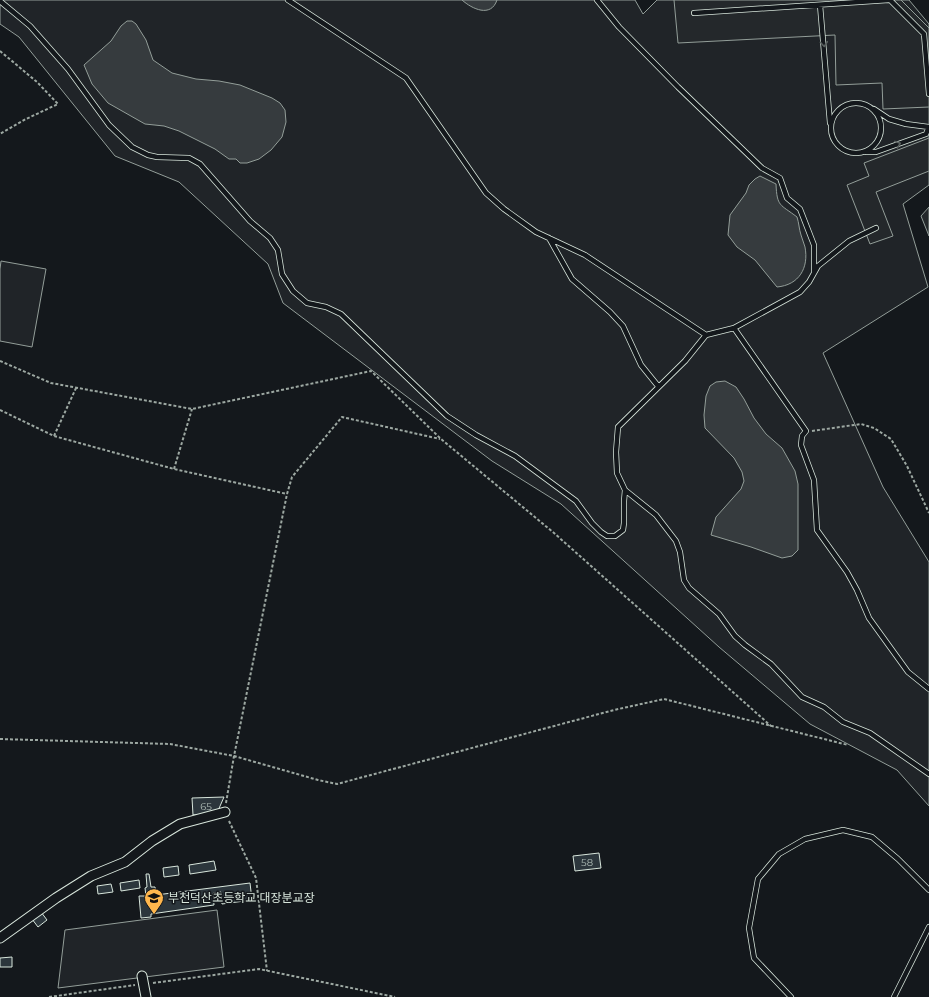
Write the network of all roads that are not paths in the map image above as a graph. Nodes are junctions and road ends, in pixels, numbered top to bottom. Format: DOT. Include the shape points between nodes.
graph roads {
  1 [pos="288,0"];
  2 [pos="597,0"];
  3 [pos="889,0"];
  4 [pos="0,1"];
  5 [pos="294,2"];
  6 [pos="820,5"];
  7 [pos="694,13"];
  8 [pos="929,94"];
  9 [pos="870,107"];
  10 [pos="830,125"];
  11 [pos="929,127"];
  12 [pos="863,152"];
  13 [pos="876,228"];
  14 [pos="549,238"];
  15 [pos="814,274"];
  16 [pos="734,328"];
  17 [pos="706,335"];
  18 [pos="658,386"];
  19 [pos="625,490"];
  20 [pos="929,689"];
  21 [pos="929,774"];
  22 [pos="225,812"];
  23 [pos="929,890"];
  24 [pos="929,927"];
  25 [pos="0,938"];
  26 [pos="142,980"];
  27 [pos="146,997"];
  28 [pos="791,997"];
  29 [pos="894,997"];
  1 -- 5 [label="lane"];
  2 -- 15 [label="lane" via="619,27 678,87 762,168 780,178 787,198 800,210 814,245"];
  3 -- 6 [label="lane"];
  3 -- 8 [label="lane" via="924,34"];
  4 -- 19 [label="lane" via="30,26 68,69 109,125 132,146 148,155 189,158 200,164 250,221 270,238 278,250 282,274 293,291 307,303 326,307 341,314 448,416 515,456 576,500 592,523 607,536 615,536 623,530"];
  5 -- 14 [label="lane" via="406,78 486,193 536,232"];
  6 -- 7 [label="lane"];
  6 -- 10 [label="lane, one-way"];
  9 -- 10 [label="lane" via="853,103 845,105 838,110"];
  9 -- 11 [label="lane" via="889,119"];
  9 -- 12 [label="lane" via="880,119 881,132 871,149"];
  10 -- 12 [label="lane" via="834,142 840,148 855,154"];
  12 -- 11 [label="lane, one-way" via="876,152 926,134"];
  13 -- 15 [label="lane" via="849,241 818,266"];
  14 -- 17 [label="lane" via="585,255"];
  14 -- 18 [label="lane" via="572,279 623,326 641,365"];
  15 -- 16 [label="lane" via="800,292"];
  16 -- 17 [label="lane"];
  16 -- 20 [label="lane" via="806,431 802,436 801,445 814,480 817,530 847,572 869,618 908,672"];
  17 -- 18 [label="lane" via="685,361"];
  18 -- 19 [label="lane" via="618,427 617,473"];
  19 -- 21 [label="lane" via="656,515 676,541 684,580 689,588 719,614 735,636 771,664 802,697 824,708 843,722 870,733"];
  22 -- 25 [label="street" via="180,824 125,862 91,876 56,898"];
  23 -- 28 [label="lane" via="872,837 843,830 804,839 779,854 758,879 749,928 754,958"];
  24 -- 29 [label="lane"];
  26 -- 27 [label="street"];
}
